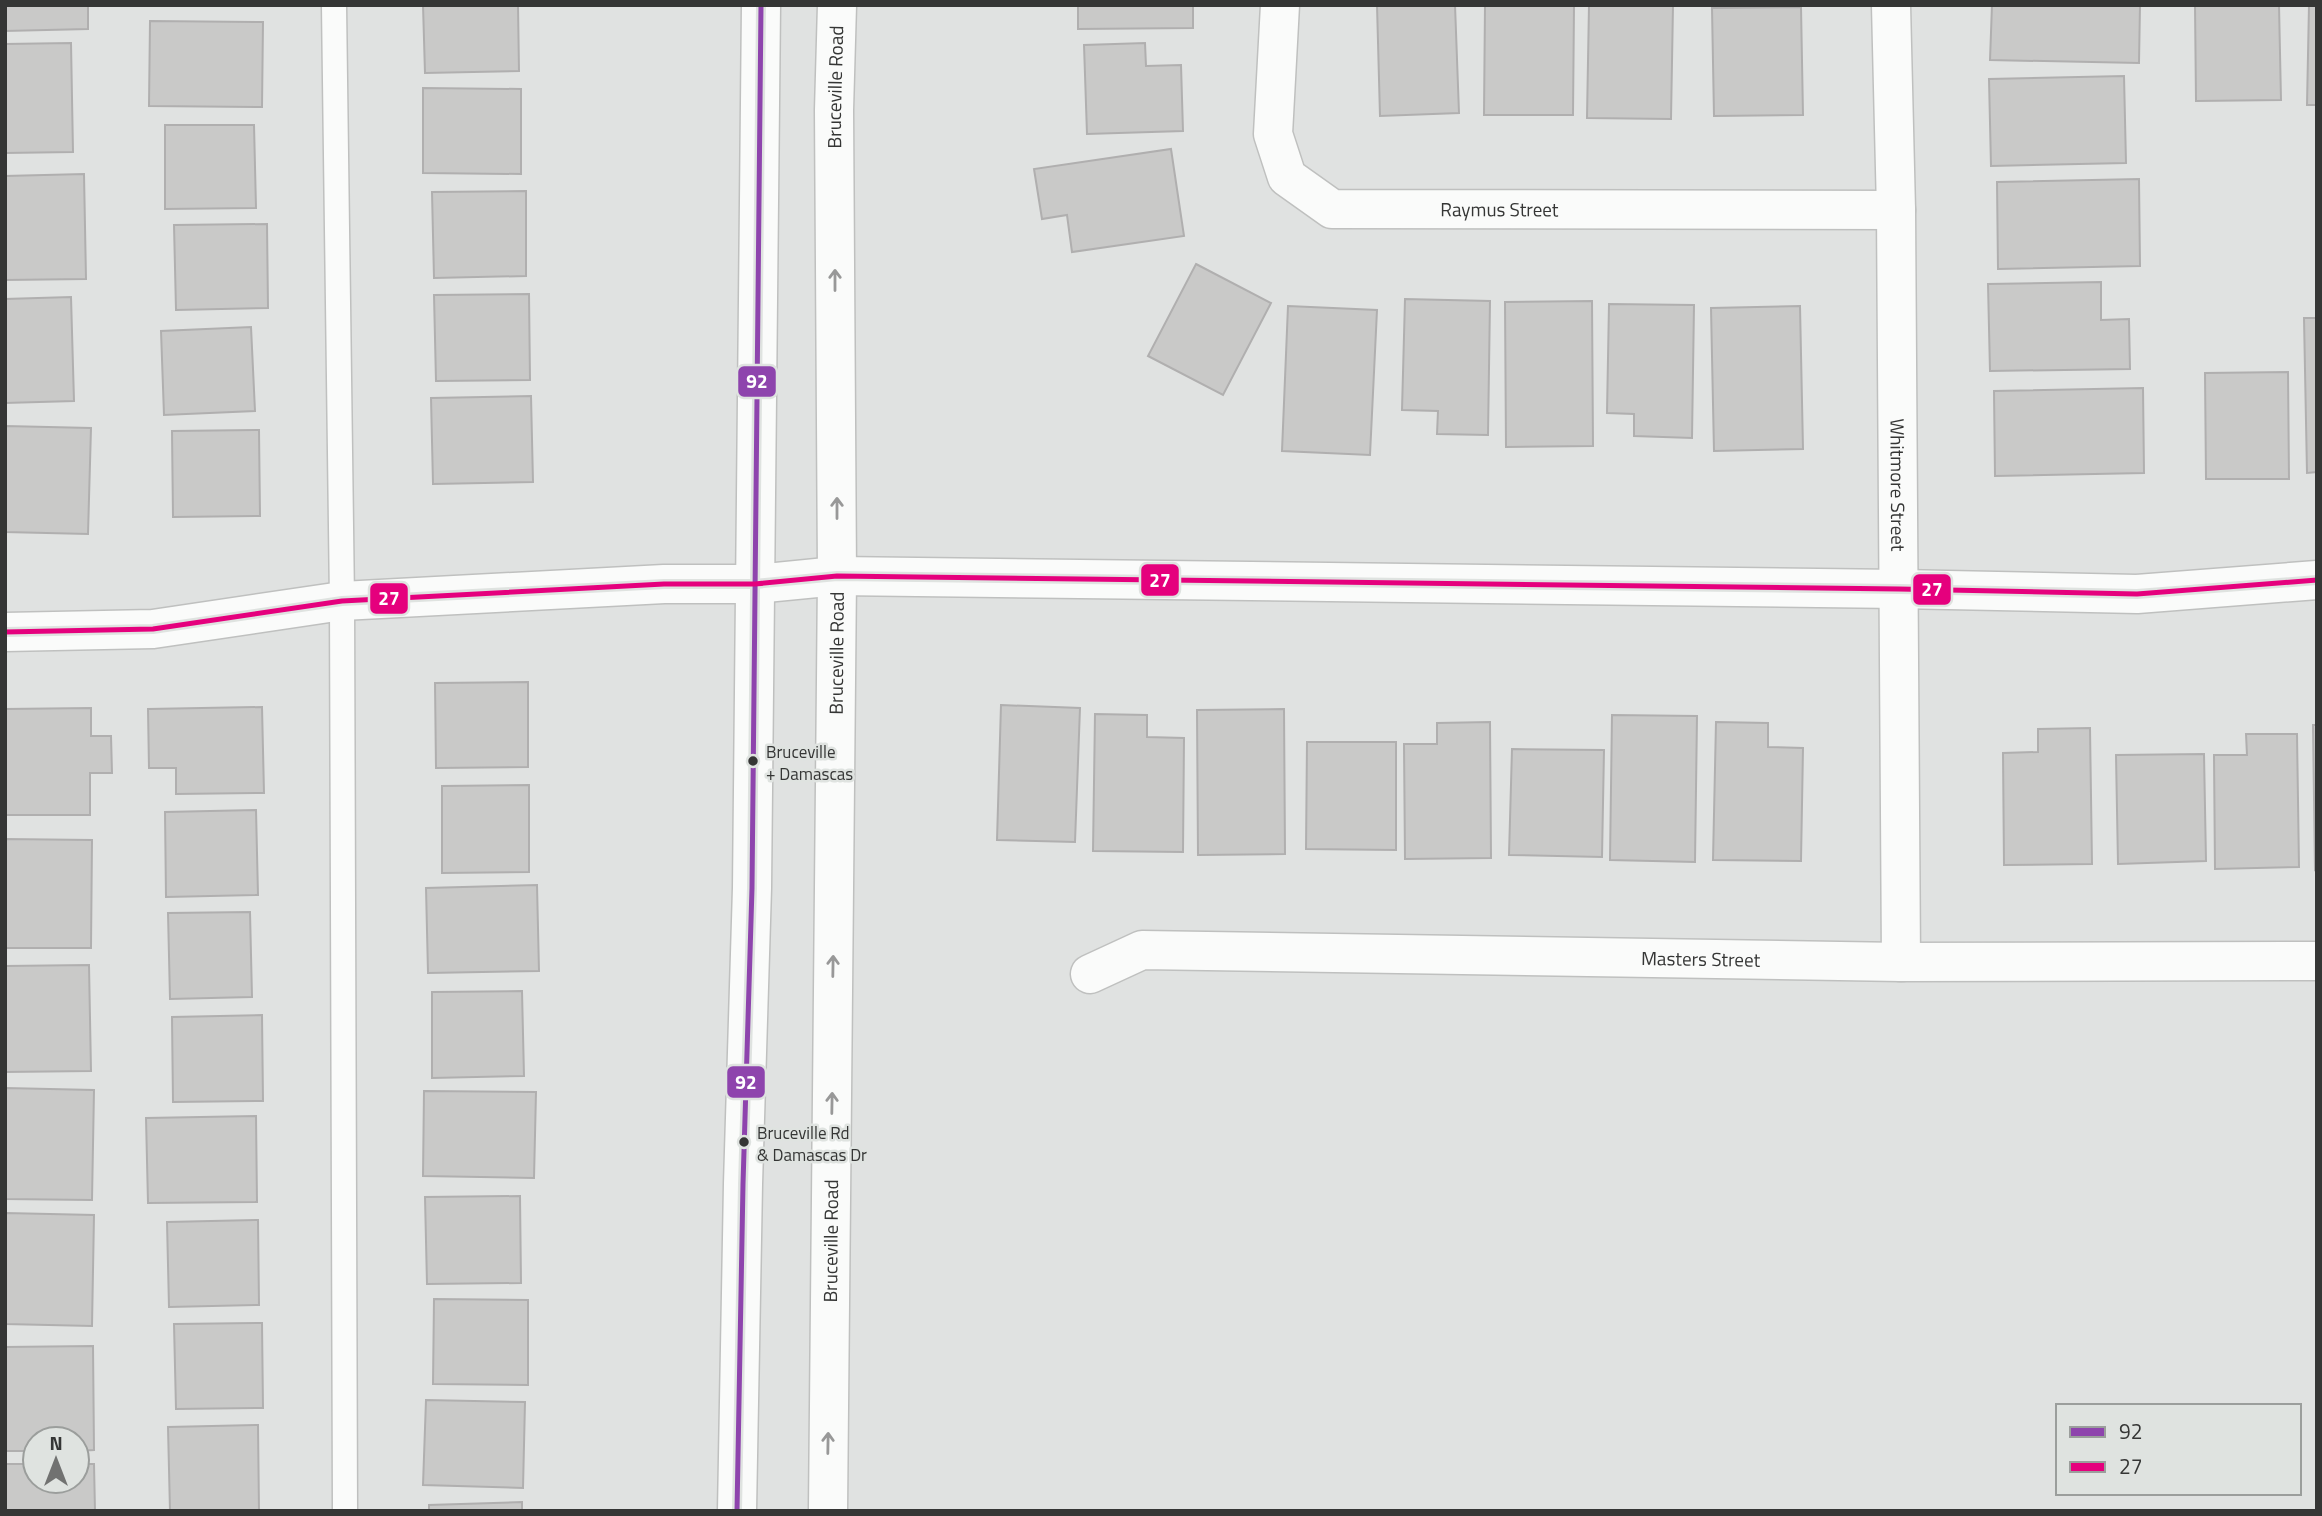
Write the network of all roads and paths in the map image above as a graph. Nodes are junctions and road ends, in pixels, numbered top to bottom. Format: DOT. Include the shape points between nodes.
graph roads {
  1 [pos="334,5"];
  2 [pos="761,5"];
  3 [pos="837,5"];
  4 [pos="1280,5"];
  5 [pos="1891,5"];
  6 [pos="1896,210"];
  7 [pos="837,576"];
  8 [pos="2317,580"];
  9 [pos="755,584"];
  10 [pos="1899,589"];
  11 [pos="342,601"];
  12 [pos="5,632"];
  13 [pos="2317,961"];
  14 [pos="1901,962"];
  15 [pos="1090,974"];
  16 [pos="345,1511"];
  17 [pos="737,1511"];
  18 [pos="828,1511"];
  1 -- 11 [label="lane"];
  2 -- 9 [label="street"];
  7 -- 3 [label="street, Bruceville Road, one-way"];
  4 -- 6 [label="street, Raymus Street" via="1273,134 1287,177 1332,209"];
  5 -- 6 [label="street, Whitmore Street"];
  6 -- 10 [label="street, Whitmore Street"];
  7 -- 9 [label="street"];
  7 -- 10 [label="street"];
  18 -- 7 [label="street, Bruceville Road, one-way"];
  8 -- 10 [label="street" via="2137,594"];
  9 -- 11 [label="street"];
  9 -- 17 [label="street"];
  10 -- 14 [label="street, Whitmore Street"];
  11 -- 12 [label="street" via="153,629"];
  11 -- 16 [label="lane"];
  13 -- 14 [label="street, Masters Street"];
  14 -- 15 [label="street, Masters Street" via="1142,950"];
}
